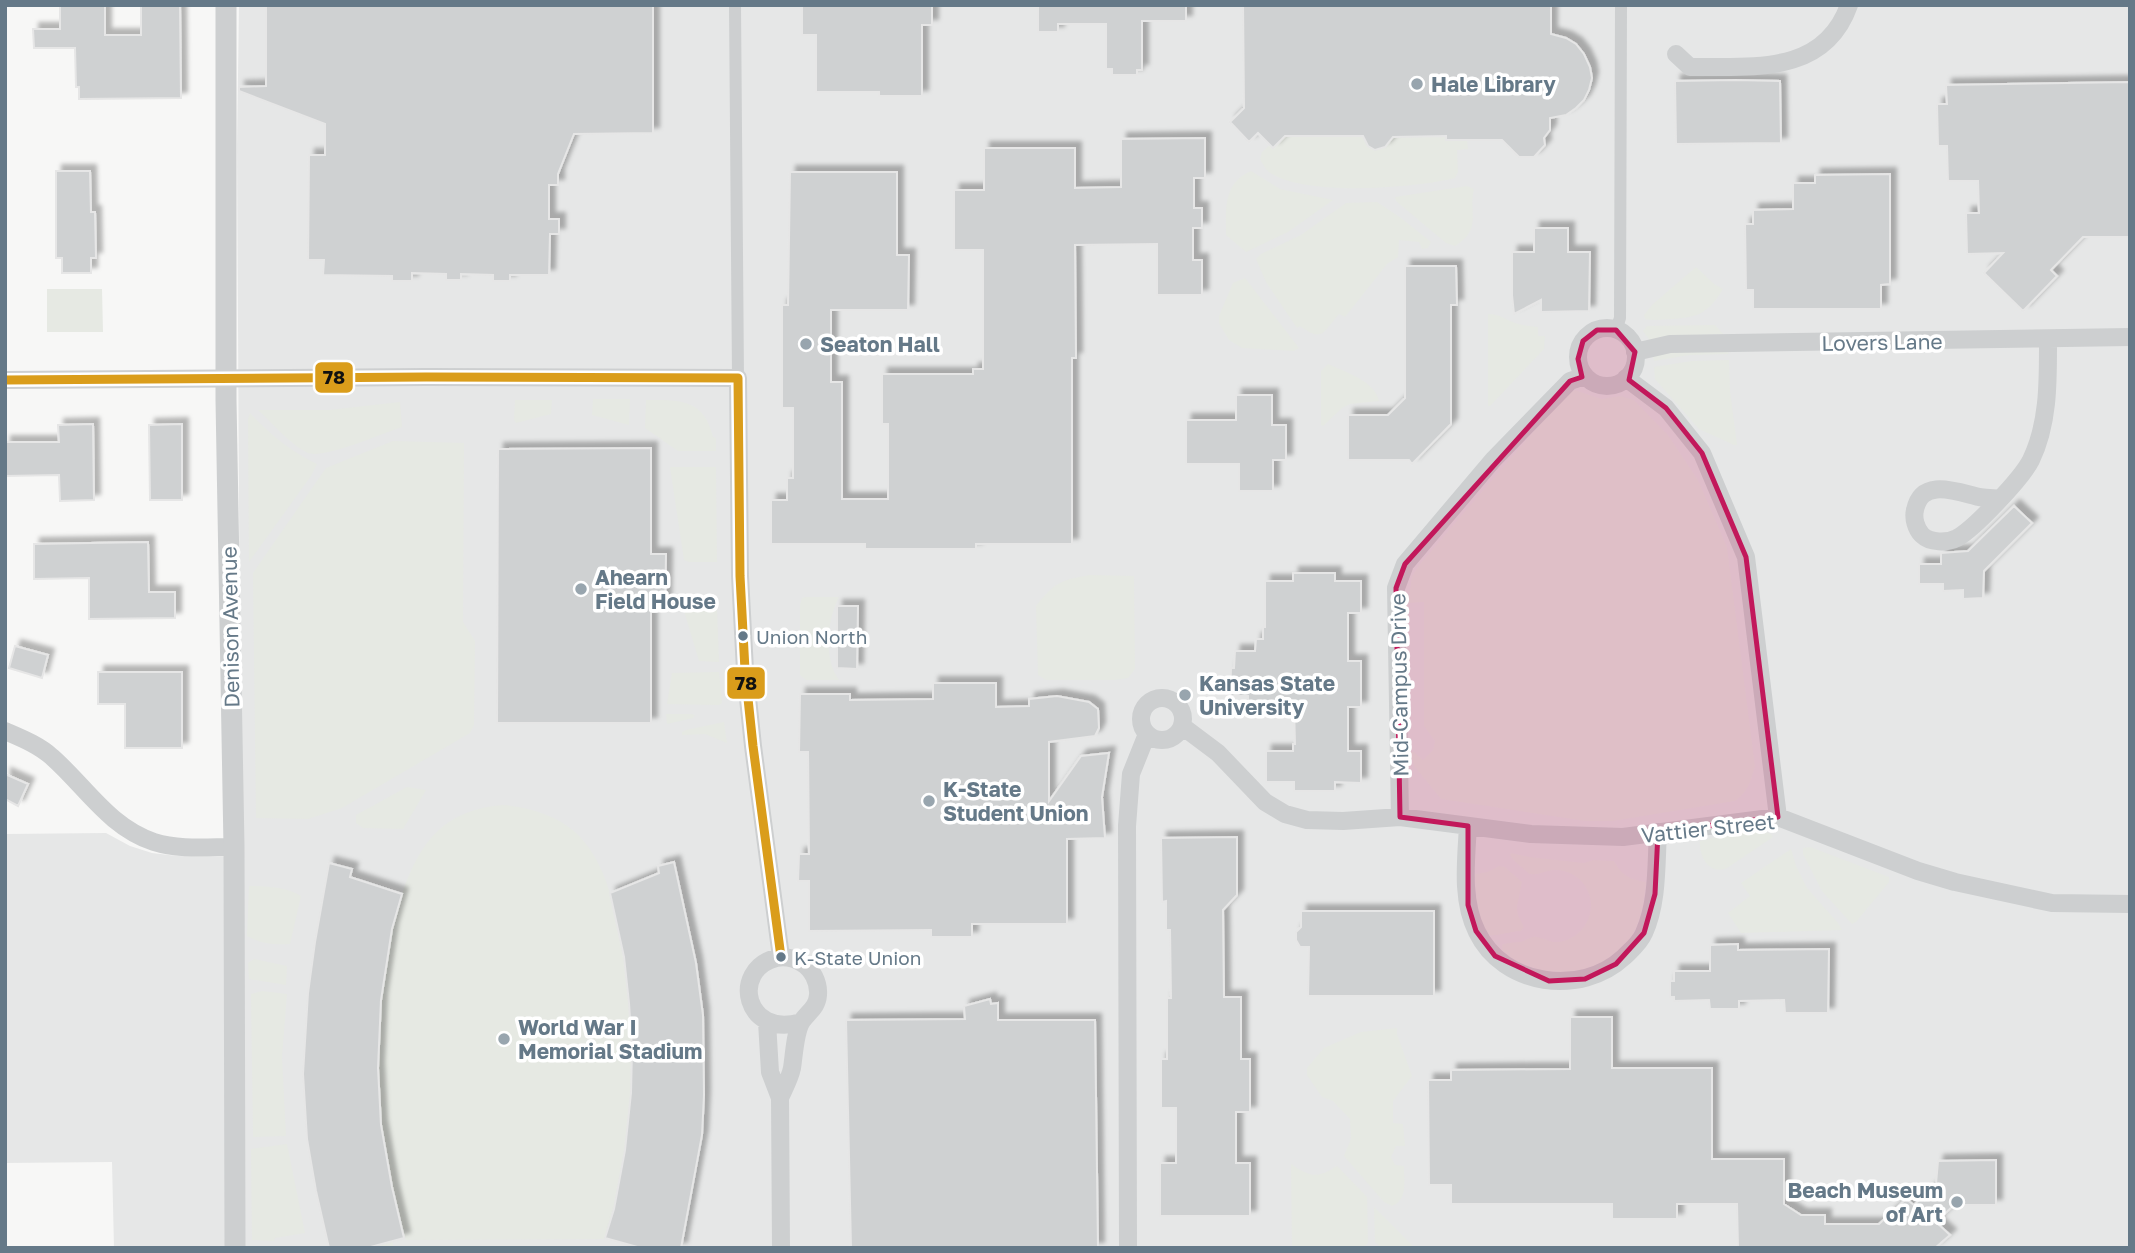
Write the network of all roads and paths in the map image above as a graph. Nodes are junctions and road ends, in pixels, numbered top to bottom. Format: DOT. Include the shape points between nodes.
graph roads {
  1 [pos="226,5"];
  2 [pos="735,5"];
  3 [pos="1621,5"];
  4 [pos="1849,5"];
  5 [pos="1675,54"];
  6 [pos="1616,330"];
  7 [pos="2130,337"];
  8 [pos="2048,340"];
  9 [pos="1635,352"];
  10 [pos="1585,376"];
  11 [pos="738,378"];
  12 [pos="1626,378"];
  13 [pos="226,379"];
  14 [pos="5,380"];
  15 [pos="2000,499"];
  16 [pos="1182,726"];
  17 [pos="5,730"];
  18 [pos="1147,734"];
  19 [pos="1401,817"];
  20 [pos="1778,817"];
  21 [pos="1468,826"];
  22 [pos="1658,832"];
  23 [pos="234,848"];
  24 [pos="2130,904"];
  25 [pos="781,957"];
  26 [pos="766,1022"];
  27 [pos="793,1024"];
  28 [pos="780,1098"];
  29 [pos="235,1248"];
  30 [pos="781,1248"];
  31 [pos="1128,1248"];
  1 -- 13 [label="street, Denison Avenue"];
  2 -- 11 [label="street"];
  3 -- 6 [label="street" via="1620,318"];
  4 -- 5 [label="street" via="1835,32 1818,49 1778,65 1690,67"];
  6 -- 9 [label="street" via="1628,338"];
  6 -- 10 [label="street" via="1597,330 1583,341 1578,359"];
  7 -- 8 [label="street, Lovers Lane"];
  8 -- 9 [label="street, Lovers Lane" via="1670,344"];
  8 -- 15 [label="street" via="2049,385 2042,427 2030,461"];
  9 -- 12 [label="street"];
  10 -- 12 [label="street" via="1605,386"];
  10 -- 19 [label="street, Mid-Campus Drive" via="1570,381 1497,457 1405,564 1396,588"];
  11 -- 13 [label="street"];
  11 -- 25 [label="street" via="740,576 748,705"];
  12 -- 20 [label="street" via="1665,408 1702,453 1746,557"];
  13 -- 14 [label="street"];
  13 -- 23 [label="street, Denison Avenue"];
  16 -- 18 [label="street" via="1167,740"];
  16 -- 18 [label="street" via="1179,706 1160,698 1143,709 1141,722"];
  16 -- 19 [label="street" via="1284,814 1307,820"];
  17 -- 23 [label="street" via="50,755 109,817 135,834 179,847"];
  18 -- 31 [label="street" via="1131,774 1127,826"];
  19 -- 21 [label="street, Vattier Street"];
  20 -- 22 [label="street, Vattier Street"];
  20 -- 24 [label="street, Vattier Street" via="1955,882 2052,903"];
  21 -- 22 [label="street, Vattier Street" via="1531,834 1623,837"];
  21 -- 22 [label="street" via="1466,881 1476,931 1487,949 1512,968 1549,981 1602,974 1634,947 1644,933 1655,894"];
  23 -- 29 [label="street, Denison Avenue"];
  25 -- 26 [label="street" via="756,971 749,989 753,1008"];
  25 -- 27 [label="street" via="808,968 817,985 811,1013"];
  26 -- 27 [label="street"];
  26 -- 28 [label="street" via="771,1072"];
  27 -- 28 [label="street" via="792,1071"];
  28 -- 30 [label="street"];
}
